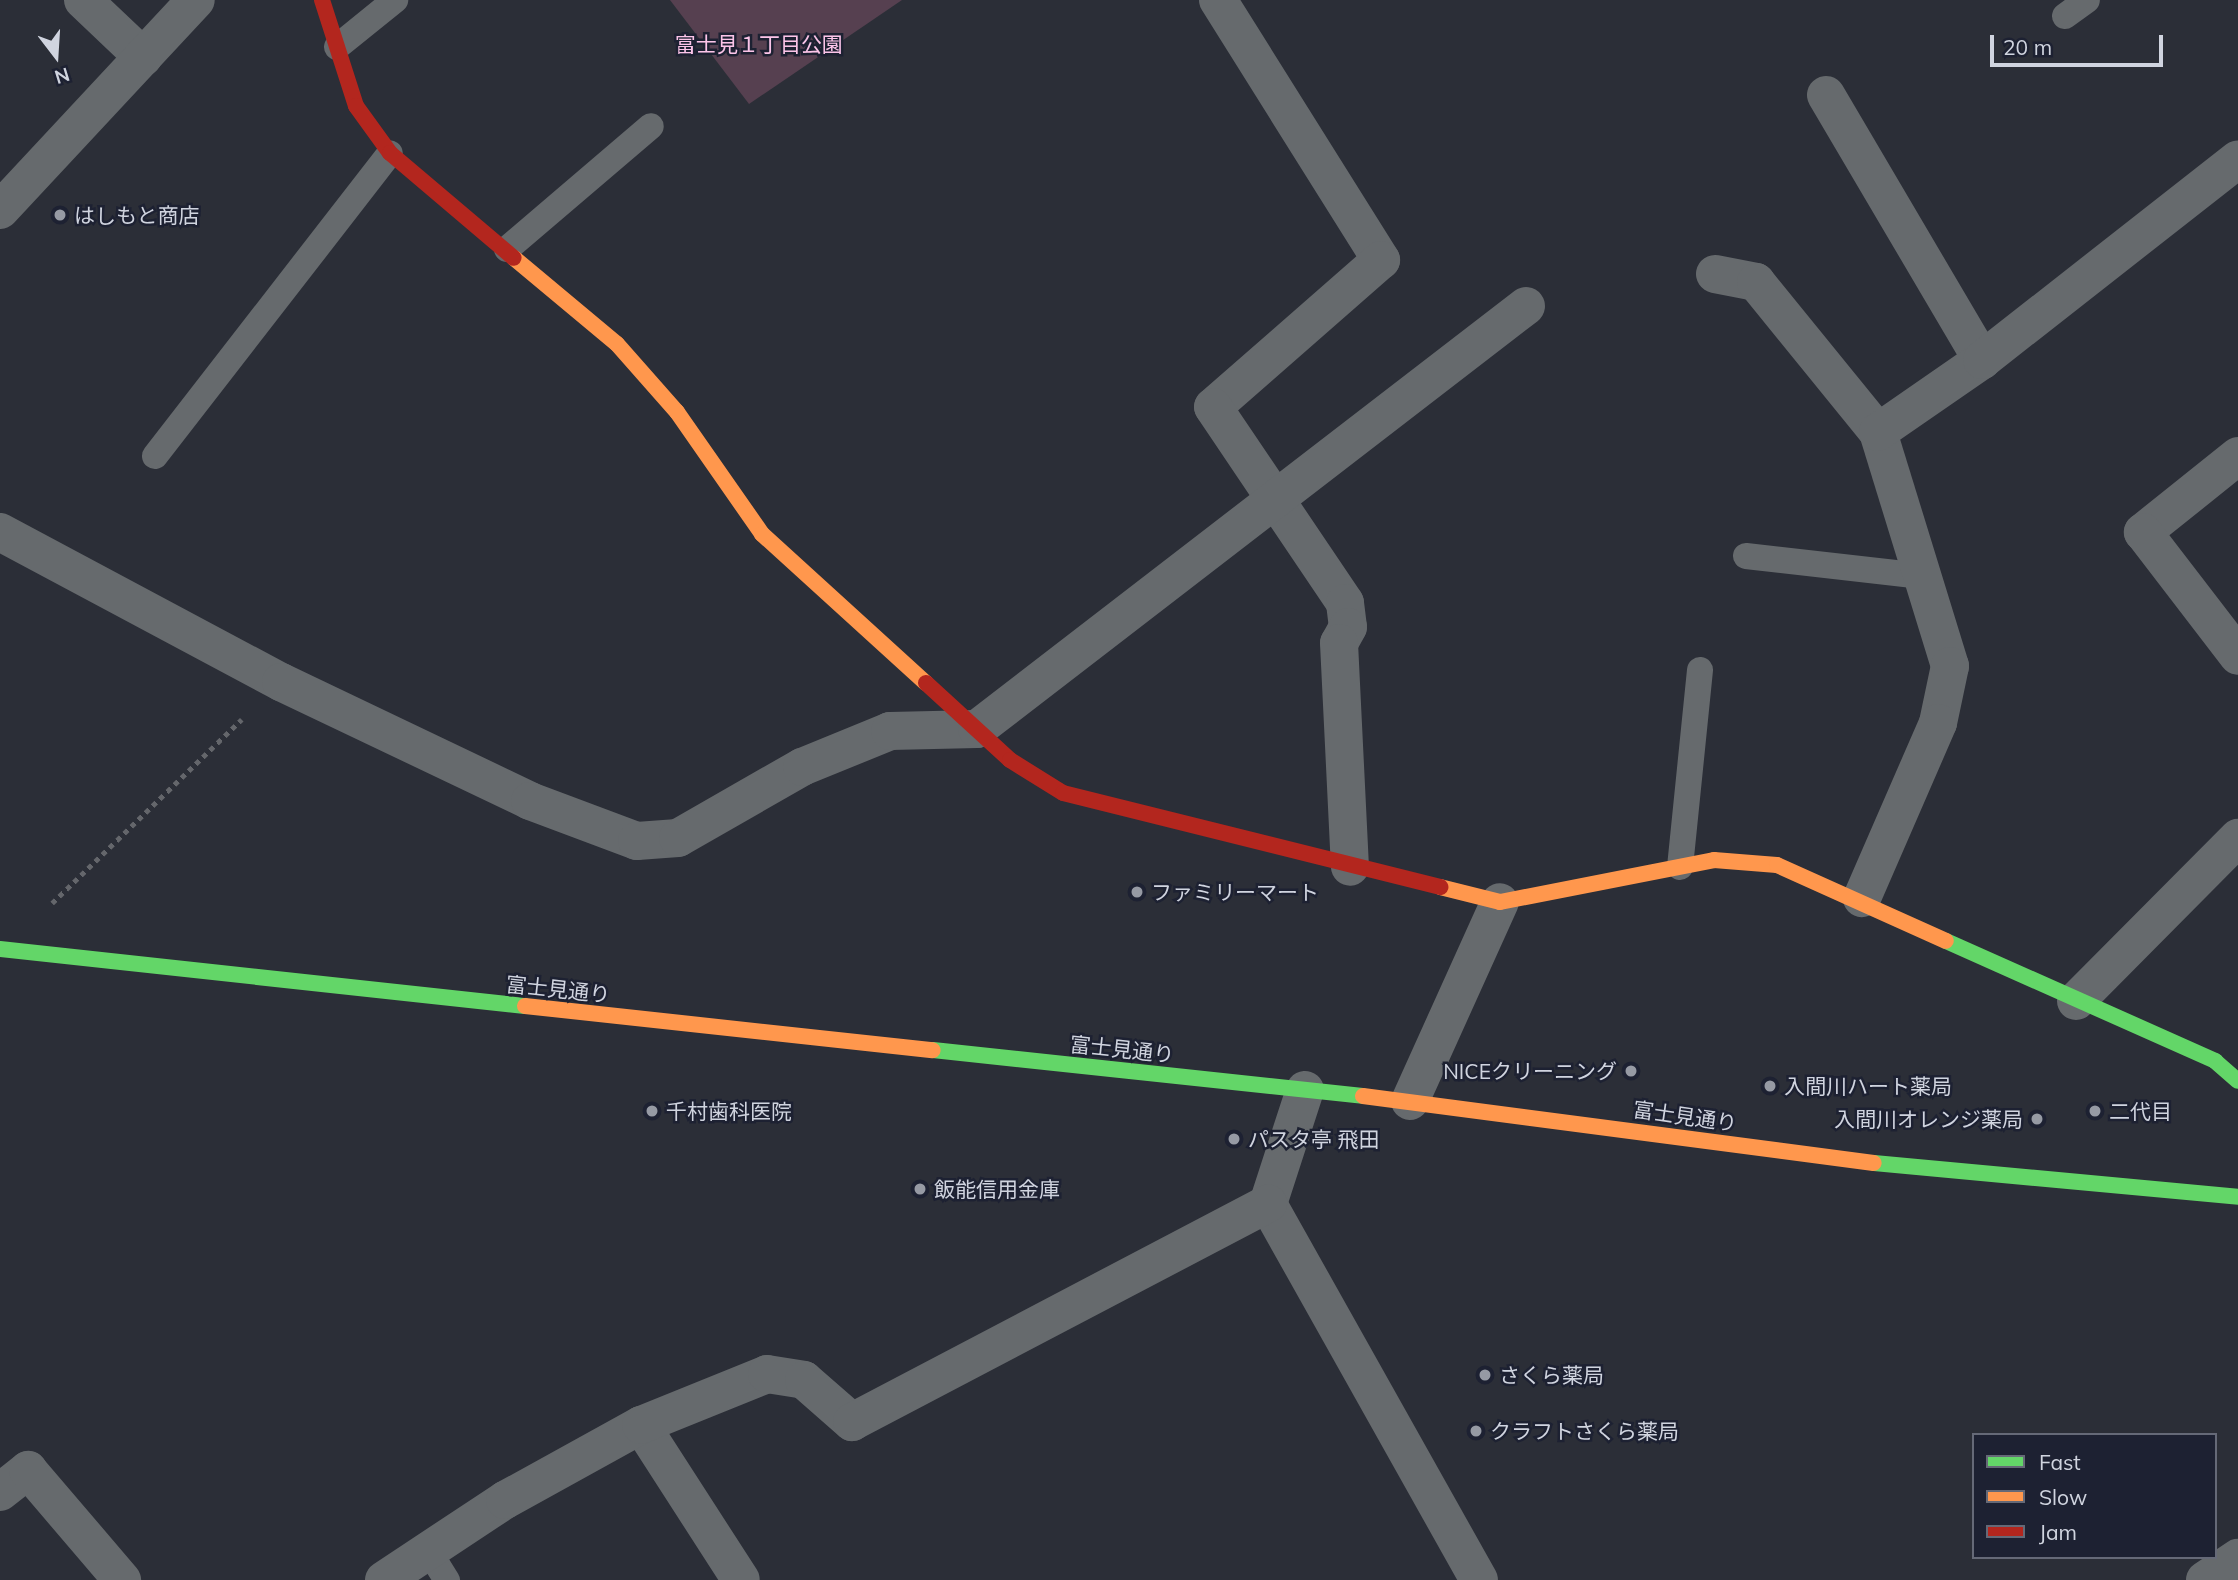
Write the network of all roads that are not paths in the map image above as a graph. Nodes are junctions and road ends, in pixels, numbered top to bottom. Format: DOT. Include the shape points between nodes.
graph roads {
  1 [pos="83,0"];
  2 [pos="196,0"];
  3 [pos="322,0"];
  4 [pos="395,0"];
  5 [pos="2087,0"];
  6 [pos="1234,5"];
  7 [pos="2066,16"];
  8 [pos="337,47"];
  9 [pos="143,57"];
  10 [pos="1826,95"];
  11 [pos="651,126"];
  12 [pos="390,153"];
  13 [pos="2238,159"];
  14 [pos="0,210"];
  15 [pos="507,248"];
  16 [pos="1715,274"];
  17 [pos="1526,306"];
  18 [pos="1982,360"];
  19 [pos="1878,432"];
  20 [pos="155,456"];
  21 [pos="2238,456"];
  22 [pos="1281,501"];
  23 [pos="0,532"];
  24 [pos="1746,556"];
  25 [pos="1922,576"];
  26 [pos="2238,656"];
  27 [pos="1700,670"];
  28 [pos="977,729"];
  29 [pos="2238,838"];
  30 [pos="1350,867"];
  31 [pos="1680,867"];
  32 [pos="1862,898"];
  33 [pos="1500,902"];
  34 [pos="2,950"];
  35 [pos="2076,1001"];
  36 [pos="2238,1081"];
  37 [pos="1305,1090"];
  38 [pos="1410,1101"];
  39 [pos="2238,1197"];
  40 [pos="1268,1204"];
  41 [pos="640,1425"];
  42 [pos="0,1492"];
  43 [pos="2238,1558"];
  44 [pos="438,1565"];
  45 [pos="122,1580"];
  46 [pos="384,1580"];
  47 [pos="741,1580"];
  48 [pos="1479,1580"];
  49 [pos="2205,1580"];
  1 -- 9 [label="street"];
  2 -- 9 [label="street"];
  3 -- 8 [label="street"];
  4 -- 8 [label="lane"];
  5 -- 7 [label="lane"];
  6 -- 22 [label="street" via="1381,260 1213,407"];
  8 -- 12 [label="street" via="356,106"];
  9 -- 14 [label="street"];
  10 -- 18 [label="street"];
  11 -- 15 [label="lane"];
  12 -- 15 [label="street"];
  12 -- 20 [label="lane"];
  13 -- 18 [label="street"];
  15 -- 28 [label="street" via="617,344 677,412 762,534"];
  16 -- 19 [label="street" via="1756,282"];
  17 -- 22 [label="street"];
  18 -- 19 [label="street"];
  19 -- 25 [label="street"];
  21 -- 26 [label="street" via="2143,532"];
  22 -- 28 [label="street"];
  22 -- 30 [label="street" via="1345,603 1348,627 1339,643"];
  23 -- 28 [label="street" via="281,682 530,801 637,841 678,838 802,767 890,731"];
  24 -- 25 [label="lane"];
  25 -- 32 [label="street" via="1950,666 1938,723"];
  27 -- 31 [label="lane"];
  28 -- 30 [label="street" via="1010,760 1063,793"];
  29 -- 35 [label="street"];
  30 -- 33 [label="street"];
  31 -- 32 [label="street" via="1714,860 1777,865"];
  31 -- 33 [label="street"];
  32 -- 35 [label="street"];
  33 -- 38 [label="street"];
  34 -- 37 [label="street, 富士見通り"];
  35 -- 36 [label="street" via="2216,1061"];
  37 -- 38 [label="street, 富士見通り"];
  37 -- 40 [label="street"];
  38 -- 39 [label="street, 富士見通り" via="1875,1163"];
  40 -- 41 [label="street" via="852,1422 804,1380 767,1374"];
  40 -- 48 [label="street"];
  41 -- 44 [label="street"];
  41 -- 47 [label="street"];
  42 -- 45 [label="street" via="29,1470"];
  43 -- 49 [label="street"];
  44 -- 46 [label="street"];
}
